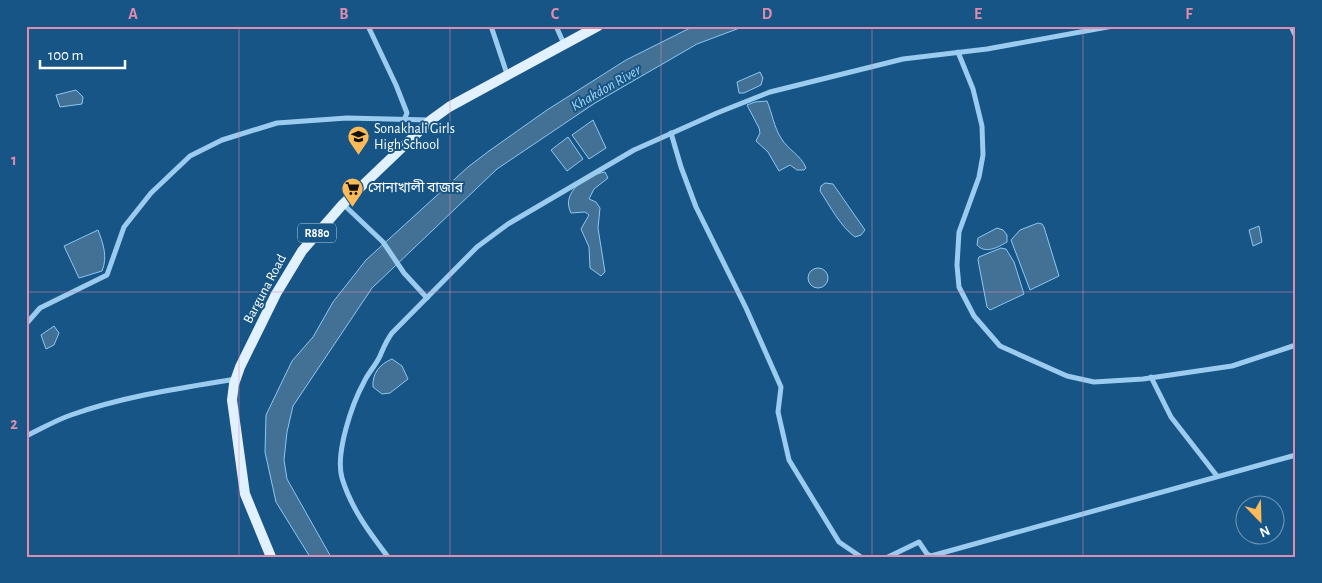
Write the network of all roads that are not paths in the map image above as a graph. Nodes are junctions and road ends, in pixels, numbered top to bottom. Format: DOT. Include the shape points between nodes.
graph roads {
  1 [pos="368,26"];
  2 [pos="491,26"];
  3 [pos="556,26"];
  4 [pos="598,26"];
  5 [pos="1113,26"];
  6 [pos="1291,26"];
  7 [pos="1296,37"];
  8 [pos="564,44"];
  9 [pos="958,52"];
  10 [pos="507,74"];
  11 [pos="404,120"];
  12 [pos="432,120"];
  13 [pos="671,133"];
  14 [pos="343,204"];
  15 [pos="427,298"];
  16 [pos="26,324"];
  17 [pos="1296,346"];
  18 [pos="1151,377"];
  19 [pos="236,379"];
  20 [pos="26,436"];
  21 [pos="1296,455"];
  22 [pos="1217,476"];
  23 [pos="271,557"];
  24 [pos="388,557"];
  25 [pos="861,557"];
  26 [pos="888,557"];
  1 -- 11 [label="street" via="407,113"];
  2 -- 10 [label="street"];
  3 -- 8 [label="street"];
  4 -- 8 [label="main road, Barguna Road / R880"];
  5 -- 9 [label="street"];
  6 -- 7 [label="street"];
  8 -- 10 [label="main road, Barguna Road / R880"];
  9 -- 13 [label="street" via="903,59 770,92"];
  9 -- 18 [label="street" via="982,126 983,155 959,232 957,265 959,287 974,316 1000,346 1067,376 1094,382"];
  10 -- 12 [label="main road, Barguna Road / R880"];
  11 -- 12 [label="street"];
  11 -- 16 [label="street" via="347,118 277,123 222,140 190,156 151,193 124,227 107,275 40,308"];
  12 -- 14 [label="main road, Barguna Road / R880"];
  13 -- 15 [label="street" via="634,150 508,224 477,247"];
  13 -- 25 [label="street" via="696,207 781,387 778,412 789,460 839,542"];
  14 -- 15 [label="street" via="382,242"];
  14 -- 19 [label="main road, Barguna Road / R880" via="302,251 276,294"];
  15 -- 24 [label="street" via="383,345 354,404 343,446 342,475 353,507"];
  17 -- 18 [label="street" via="1232,366"];
  18 -- 22 [label="street" via="1171,417"];
  19 -- 20 [label="street" via="153,393 99,407 70,415"];
  19 -- 23 [label="main road, Barguna Road / R880" via="232,400 245,494"];
  21 -- 22 [label="street"];
  22 -- 26 [label="street" via="931,556 919,542"];
}
